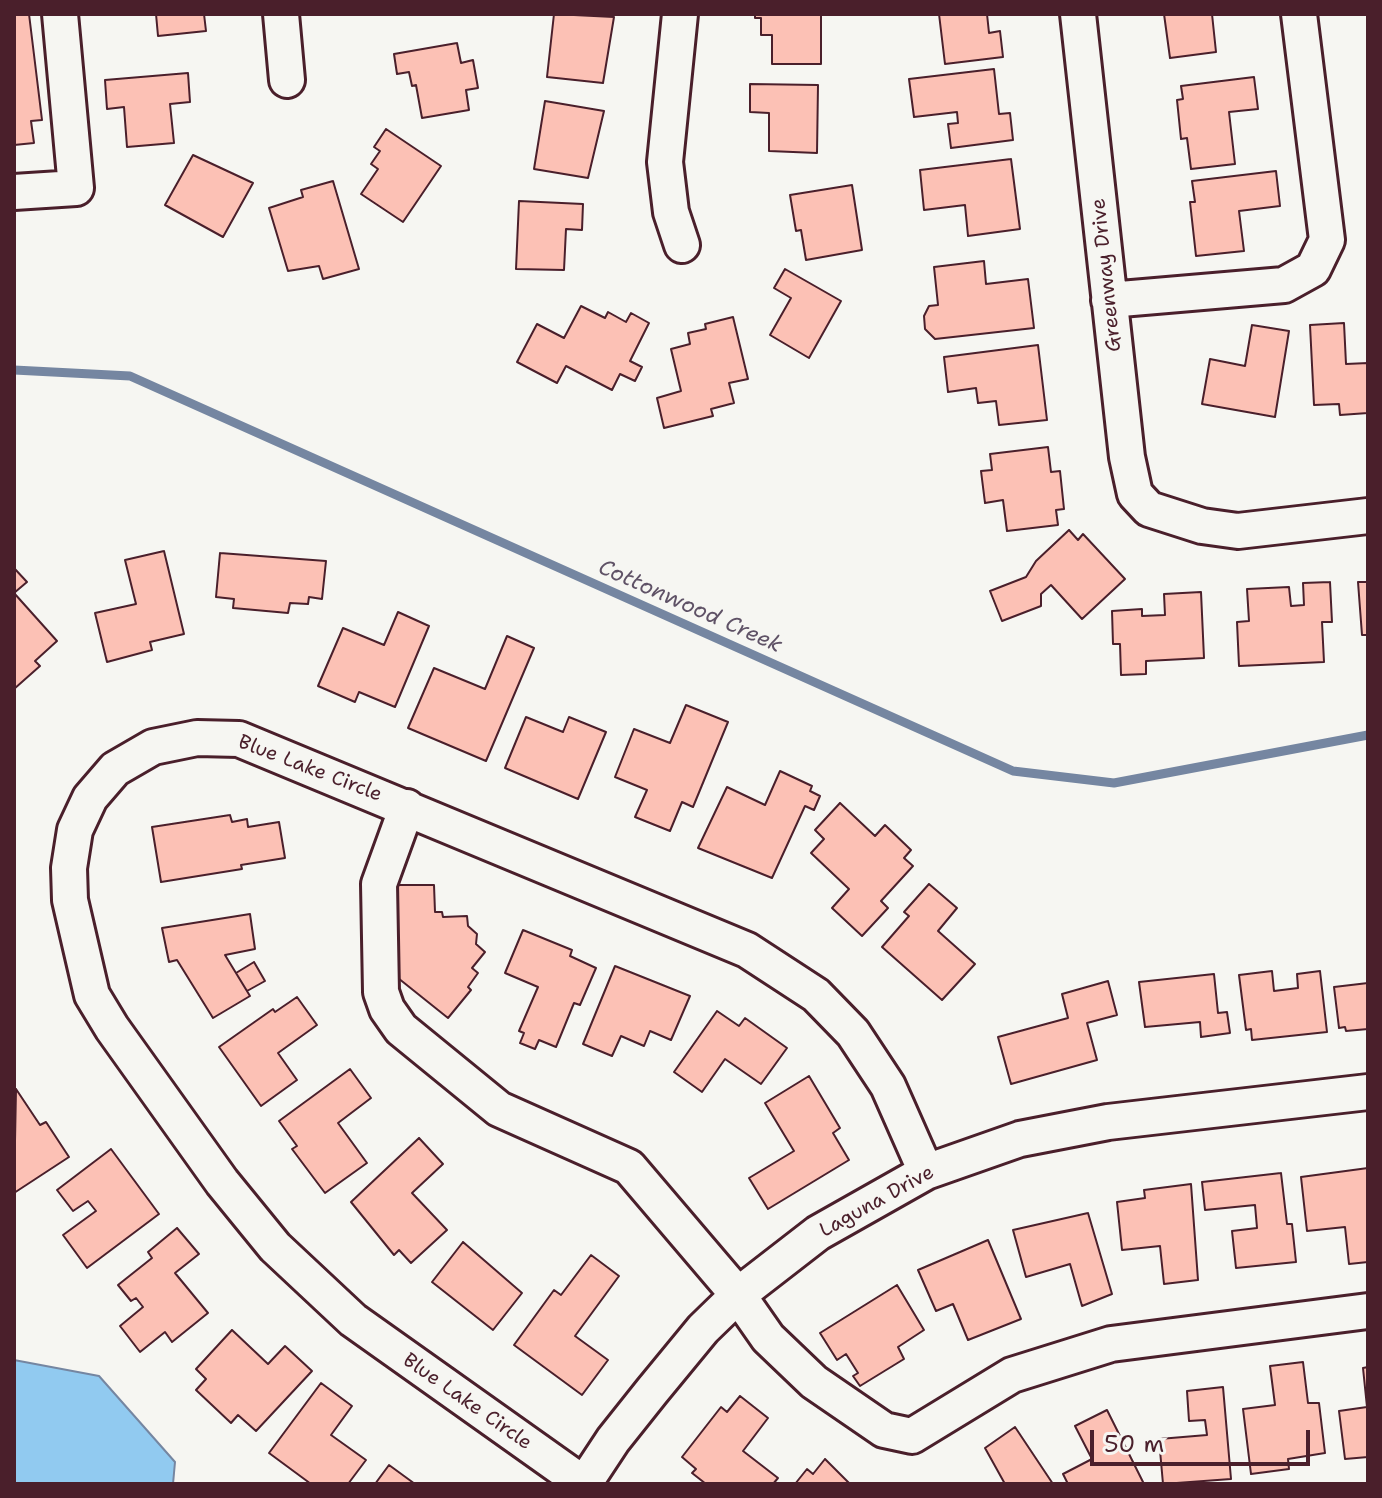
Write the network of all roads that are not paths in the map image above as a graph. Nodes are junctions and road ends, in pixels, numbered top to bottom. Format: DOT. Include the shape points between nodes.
graph roads {
  1 [pos="60,14"];
  2 [pos="281,14"];
  3 [pos="680,14"];
  4 [pos="1078,14"];
  5 [pos="1299,14"];
  6 [pos="287,80"];
  7 [pos="14,192"];
  8 [pos="682,245"];
  9 [pos="1109,300"];
  10 [pos="1368,516"];
  11 [pos="407,807"];
  12 [pos="1368,1092"];
  13 [pos="926,1172"];
  14 [pos="738,1295"];
  15 [pos="1368,1311"];
  16 [pos="584,1484"];
  1 -- 7 [label="street" via="76,188"];
  2 -- 6 [label="street"];
  3 -- 8 [label="street" via="665,162 671,212"];
  4 -- 9 [label="street, Greenway Drive"];
  5 -- 9 [label="street" via="1327,240 1313,269 1284,285"];
  9 -- 10 [label="street, Greenway Drive" via="1127,457 1135,494 1149,509 1238,531"];
  11 -- 13 [label="street, Blue Lake Circle" via="747,950 816,995 853,1033 888,1086"];
  11 -- 14 [label="street" via="379,884 378,965 387,1009 401,1029 499,1109 629,1167"];
  11 -- 16 [label="street, Blue Lake Circle" via="239,739 197,738 153,747 115,769 90,798 75,830 69,868 70,900 92,995 222,1182 275,1247 353,1320"];
  12 -- 13 [label="street, Laguna Drive" via="1108,1122 1020,1139"];
  13 -- 14 [label="street, Laguna Drive" via="818,1233"];
  14 -- 15 [label="street" via="768,1338 814,1382 884,1430 912,1436 1012,1375 1111,1344"];
  14 -- 16 [label="street, Laguna Drive" via="652,1391"];
}
